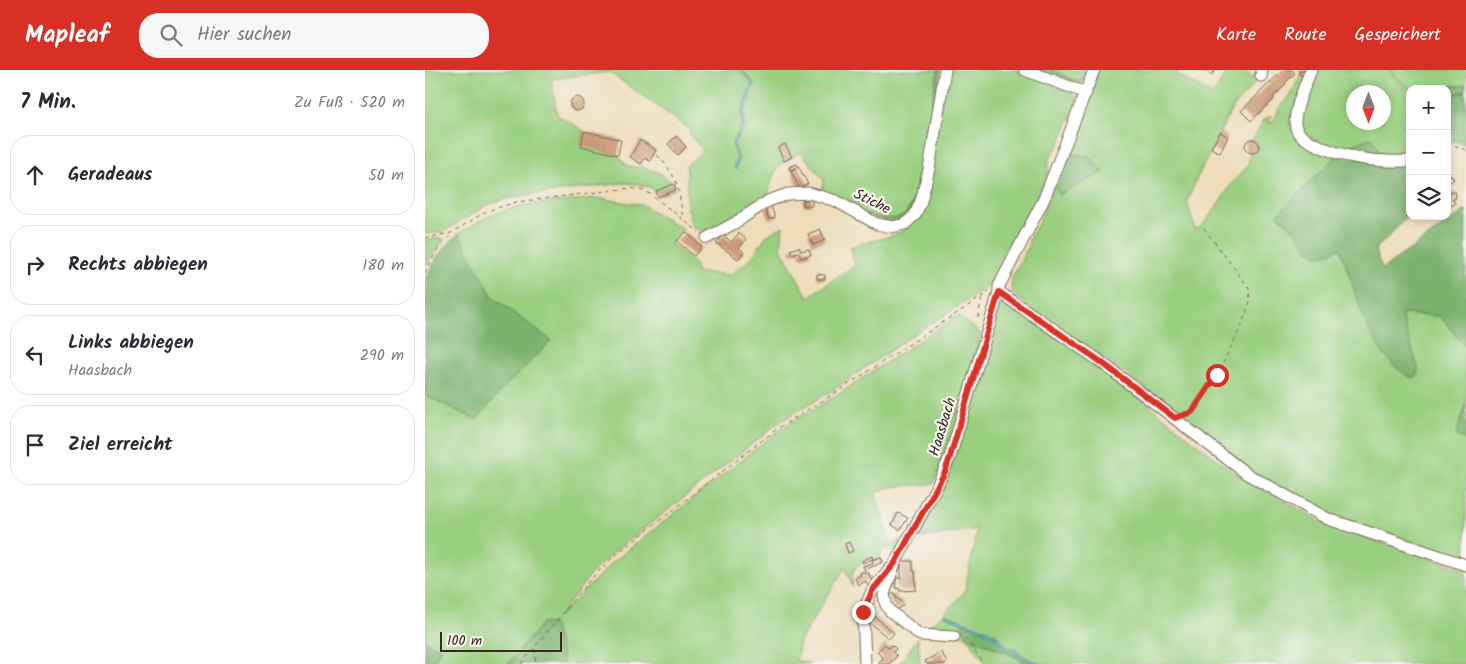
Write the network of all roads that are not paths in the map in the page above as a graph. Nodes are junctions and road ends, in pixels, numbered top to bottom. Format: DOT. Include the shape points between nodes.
graph roads {
  1 [pos="945,70"];
  2 [pos="1025,70"];
  3 [pos="1094,70"];
  4 [pos="1311,70"];
  5 [pos="1086,94"];
  6 [pos="1406,161"];
  7 [pos="707,238"];
  8 [pos="999,289"];
  9 [pos="895,563"];
  10 [pos="1466,565"];
  11 [pos="954,637"];
  12 [pos="865,664"];
  1 -- 7 [label="street, Stiche" via="921,201 915,215 905,224 892,227 877,224 837,201 809,193 788,194 768,200"];
  2 -- 5 [label="street"];
  3 -- 5 [label="street, Haasbach"];
  4 -- 6 [label="street" via="1294,118 1302,137 1337,154 1384,162"];
  5 -- 8 [label="street, Haasbach" via="1044,199"];
  8 -- 9 [label="street, Haasbach" via="950,457"];
  8 -- 10 [label="street" via="1097,359 1241,470 1316,514"];
  9 -- 11 [label="street, Haasbach" via="885,594 890,612 920,635"];
  9 -- 12 [label="street, Haasbach" via="872,591 863,612"];
}
